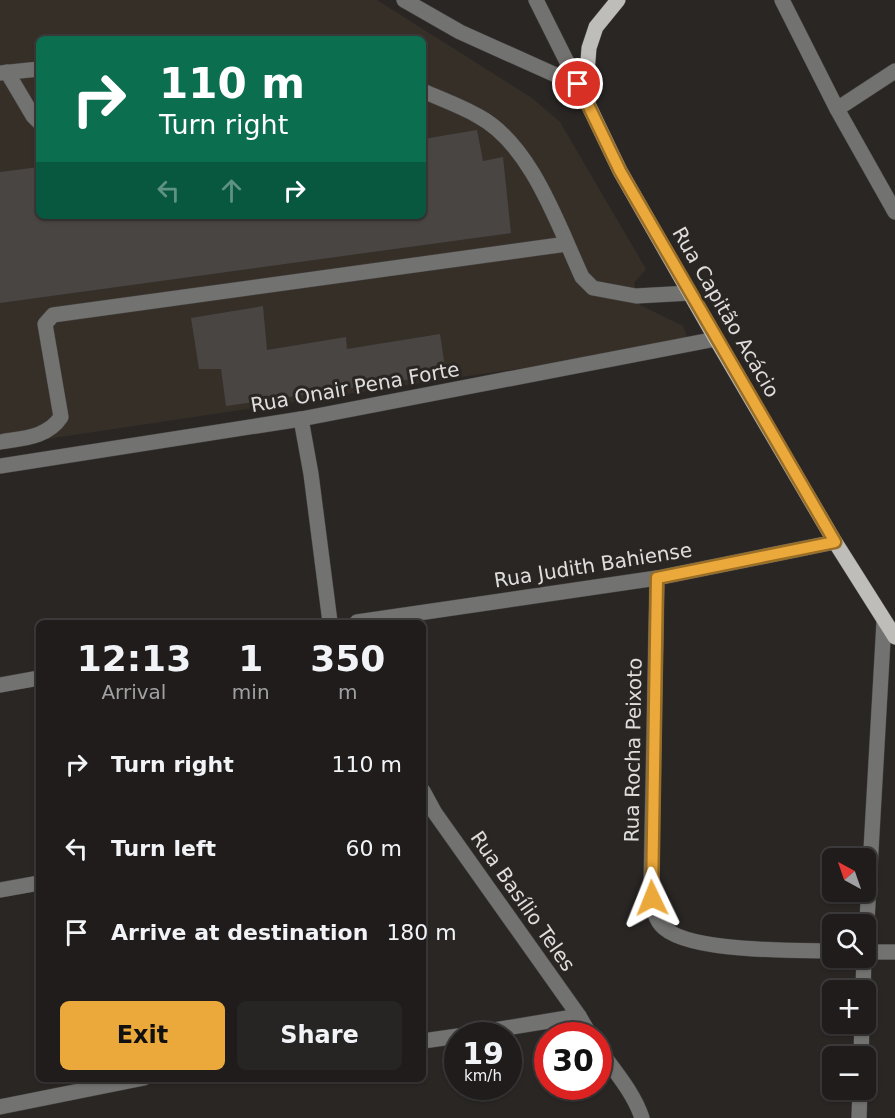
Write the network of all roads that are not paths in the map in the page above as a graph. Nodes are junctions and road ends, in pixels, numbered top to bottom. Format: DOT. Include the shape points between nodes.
graph roads {
  1 [pos="404,0"];
  2 [pos="536,0"];
  3 [pos="618,0"];
  4 [pos="782,0"];
  5 [pos="36,69"];
  6 [pos="895,71"];
  7 [pos="4,73"];
  8 [pos="581,91"];
  9 [pos="426,92"];
  10 [pos="837,109"];
  11 [pos="36,120"];
  12 [pos="895,212"];
  13 [pos="567,244"];
  14 [pos="690,293"];
  15 [pos="716,339"];
  16 [pos="301,419"];
  17 [pos="0,442"];
  18 [pos="0,466"];
  19 [pos="835,542"];
  20 [pos="657,578"];
  21 [pos="330,620"];
  22 [pos="371,620"];
  23 [pos="884,622"];
  24 [pos="895,637"];
  25 [pos="36,679"];
  26 [pos="0,685"];
  27 [pos="429,814"];
  28 [pos="36,884"];
  29 [pos="0,890"];
  30 [pos="867,914"];
  31 [pos="822,951"];
  32 [pos="876,952"];
  33 [pos="895,952"];
  34 [pos="579,1016"];
  35 [pos="582,1022"];
  36 [pos="522,1025"];
  37 [pos="444,1038"];
  38 [pos="426,1041"];
  39 [pos="612,1067"];
  40 [pos="124,1082"];
  41 [pos="860,1100"];
  42 [pos="0,1107"];
  43 [pos="0,1113"];
  44 [pos="6,1118"];
  45 [pos="642,1118"];
  46 [pos="859,1118"];
  1 -- 8 [label="street"];
  2 -- 8 [label="street, Rua Capitão Acácio"];
  3 -- 8 [label="main road" via="596,27"];
  4 -- 10 [label="street"];
  5 -- 7 [label="street"];
  6 -- 10 [label="street"];
  7 -- 11 [label="street"];
  8 -- 14 [label="main road, Rua Capitão Acácio" via="620,171"];
  9 -- 13 [label="street" via="480,116 513,144 537,178"];
  10 -- 12 [label="street"];
  13 -- 14 [label="street" via="582,277 593,288 636,296"];
  13 -- 17 [label="street" via="53,315 45,324 61,417 56,425 39,435"];
  14 -- 15 [label="main road, Rua Capitão Acácio"];
  15 -- 16 [label="street, Rua Onair Pena Forte"];
  15 -- 19 [label="main road, Rua Capitão Acácio"];
  16 -- 18 [label="street, Rua Onair Pena Forte"];
  16 -- 21 [label="street"];
  19 -- 20 [label="street, Rua Judith Bahiense"];
  19 -- 23 [label="main road, Rua Capitão Acácio"];
  20 -- 22 [label="street, Rua Judith Bahiense"];
  20 -- 31 [label="street, Rua Rocha Peixoto" via="653,911 672,934 695,942"];
  23 -- 24 [label="main road, Rua Capitão Acácio"];
  23 -- 30 [label="street"];
  25 -- 26 [label="street"];
  27 -- 34 [label="street, Rua Basílio Teles"];
  28 -- 29 [label="street"];
  32 -- 33 [label="street"];
  34 -- 35 [label="street, Rua Basílio Teles"];
  34 -- 36 [label="street"];
  37 -- 38 [label="street"];
  39 -- 45 [label="street"];
  40 -- 42 [label="street"];
  41 -- 46 [label="street"];
  43 -- 44 [label="street"];
}
